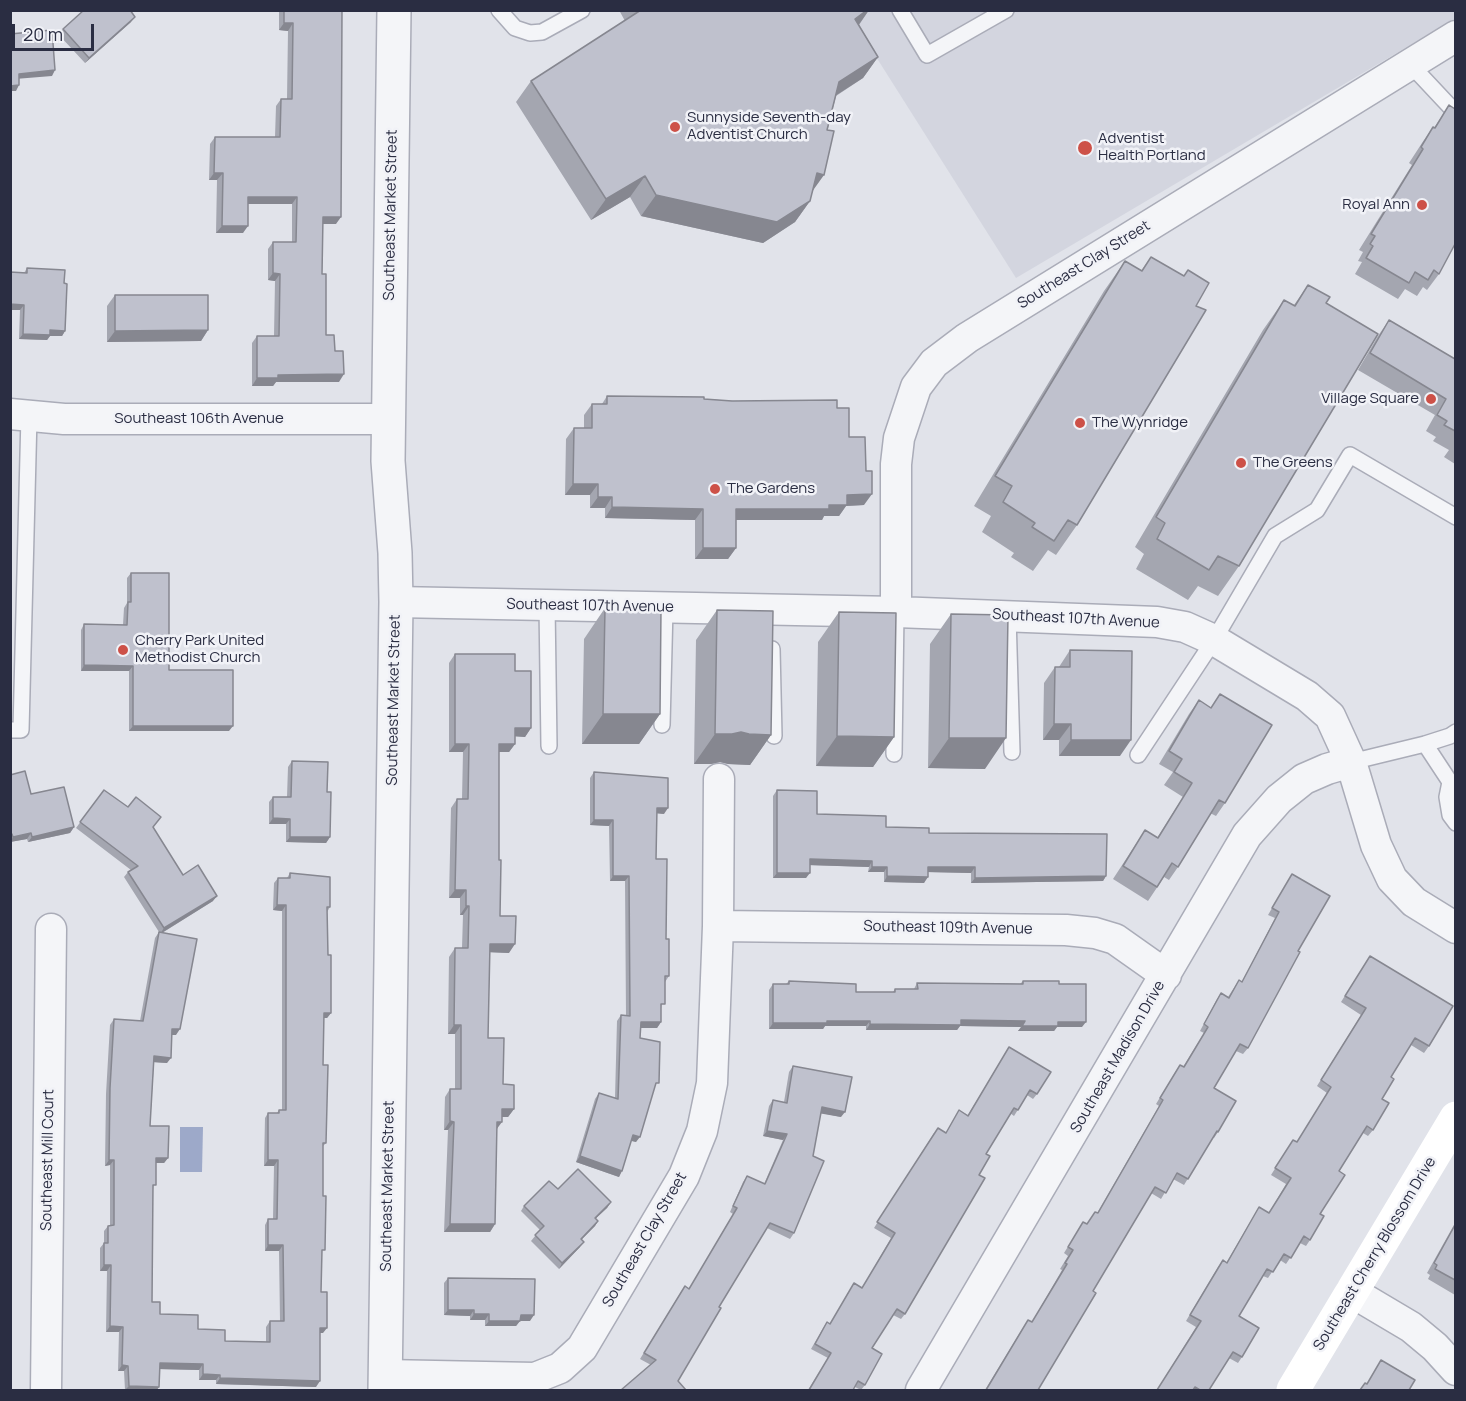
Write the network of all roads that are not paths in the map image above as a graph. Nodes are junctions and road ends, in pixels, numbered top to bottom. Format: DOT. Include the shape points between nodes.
graph roads {
  1 [pos="394,10"];
  2 [pos="499,10"];
  3 [pos="582,10"];
  4 [pos="900,10"];
  5 [pos="1006,10"];
  6 [pos="1455,36"];
  7 [pos="1410,64"];
  8 [pos="1455,113"];
  9 [pos="20,415"];
  10 [pos="389,419"];
  11 [pos="1455,517"];
  12 [pos="396,602"];
  13 [pos="547,605"];
  14 [pos="664,608"];
  15 [pos="896,612"];
  16 [pos="1008,616"];
  17 [pos="771,621"];
  18 [pos="1214,640"];
  19 [pos="662,725"];
  20 [pos="10,730"];
  21 [pos="1455,732"];
  22 [pos="774,736"];
  23 [pos="1425,744"];
  24 [pos="549,746"];
  25 [pos="1012,752"];
  26 [pos="894,754"];
  27 [pos="1138,755"];
  28 [pos="1351,762"];
  29 [pos="719,779"];
  30 [pos="1455,823"];
  31 [pos="718,926"];
  32 [pos="1455,928"];
  33 [pos="51,929"];
  34 [pos="1166,975"];
  35 [pos="1453,1128"];
  36 [pos="1353,1292"];
  37 [pos="1455,1370"];
  38 [pos="385,1383"];
  39 [pos="46,1390"];
  40 [pos="921,1390"];
  41 [pos="1293,1390"];
  1 -- 10 [label="street, Southeast Market Street"];
  2 -- 3 [label="lane" via="514,28 530,33 542,33"];
  4 -- 5 [label="lane" via="927,54"];
  6 -- 7 [label="street, Southeast Clay Street"];
  7 -- 8 [label="lane"];
  7 -- 15 [label="street, Southeast Clay Street" via="967,338 934,363 916,387 899,438"];
  9 -- 10 [label="street, Southeast 106th Avenue" via="64,419"];
  9 -- 20 [label="lane" via="21,730"];
  10 -- 12 [label="street, Southeast Market Street"];
  11 -- 18 [label="lane" via="1350,454 1317,510 1275,536"];
  12 -- 13 [label="street, Southeast 107th Avenue"];
  12 -- 38 [label="street, Southeast Market Street"];
  13 -- 14 [label="street, Southeast 107th Avenue"];
  13 -- 24 [label="lane"];
  14 -- 17 [label="street, Southeast 107th Avenue"];
  14 -- 19 [label="lane"];
  15 -- 16 [label="street, Southeast 107th Avenue"];
  15 -- 17 [label="street, Southeast 107th Avenue"];
  15 -- 26 [label="lane"];
  16 -- 18 [label="street, Southeast 107th Avenue" via="1157,622 1185,627"];
  16 -- 25 [label="lane"];
  17 -- 22 [label="lane"];
  18 -- 27 [label="lane"];
  18 -- 28 [label="street, Southeast 107th Avenue" via="1307,696 1330,716"];
  21 -- 23 [label="lane"];
  23 -- 28 [label="lane"];
  23 -- 30 [label="lane" via="1450,782 1447,797"];
  28 -- 32 [label="street, Southeast 107th Avenue" via="1376,845 1392,879 1414,902"];
  28 -- 34 [label="street, Southeast Madison Drive" via="1304,779 1279,799 1247,835"];
  29 -- 31 [label="street, Southeast Clay Street"];
  31 -- 34 [label="street, Southeast 109th Avenue" via="1095,933 1115,939"];
  31 -- 38 [label="street, Southeast Clay Street" via="712,1083 702,1131 684,1176 582,1348 560,1368 536,1378"];
  33 -- 39 [label="street, Southeast Mill Court"];
  34 -- 40 [label="street, Southeast Madison Drive"];
  35 -- 36 [label="main road, Southeast Cherry Blossom Drive"];
  36 -- 37 [label="street" via="1411,1327"];
  36 -- 41 [label="main road, Southeast Cherry Blossom Drive"];
}
